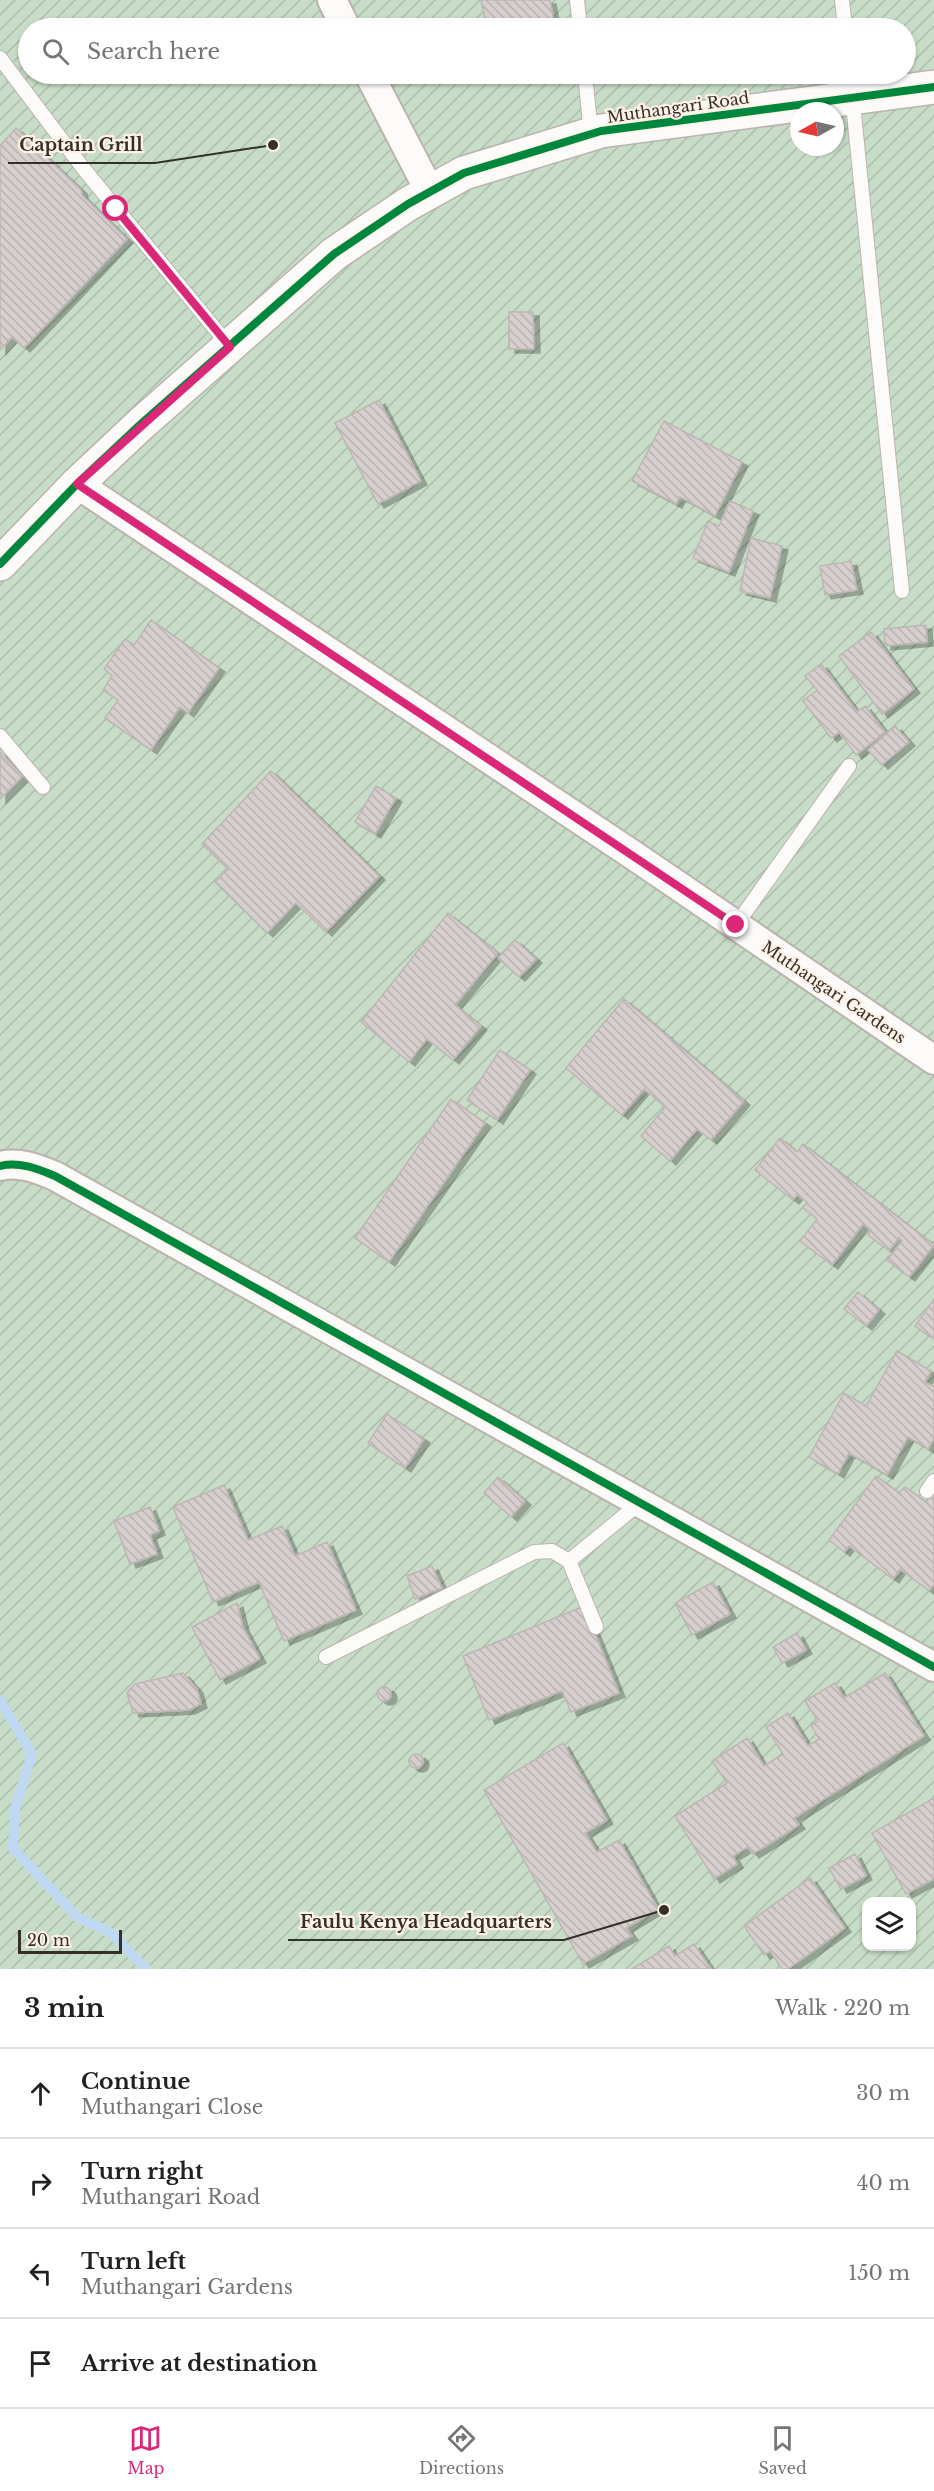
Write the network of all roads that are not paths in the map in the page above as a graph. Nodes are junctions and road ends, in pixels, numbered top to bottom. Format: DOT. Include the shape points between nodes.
graph roads {
  1 [pos="332,0"];
  2 [pos="577,0"];
  3 [pos="842,0"];
  4 [pos="341,18"];
  5 [pos="579,18"];
  6 [pos="844,18"];
  7 [pos="0,58"];
  8 [pos="18,82"];
  9 [pos="20,84"];
  10 [pos="374,84"];
  11 [pos="586,84"];
  12 [pos="851,85"];
  13 [pos="934,87"];
  14 [pos="591,134"];
  15 [pos="430,192"];
  16 [pos="230,347"];
  17 [pos="77,484"];
  18 [pos="0,564"];
  19 [pos="902,591"];
  20 [pos="0,736"];
  21 [pos="849,766"];
  22 [pos="43,787"];
  23 [pos="736,925"];
  24 [pos="934,1060"];
  25 [pos="0,1166"];
  26 [pos="641,1502"];
  27 [pos="568,1561"];
  28 [pos="596,1627"];
  29 [pos="326,1657"];
  30 [pos="934,1667"];
  1 -- 4 [label="street"];
  2 -- 5 [label="lane"];
  3 -- 6 [label="lane"];
  7 -- 8 [label="lane"];
  9 -- 16 [label="lane"];
  10 -- 15 [label="street"];
  11 -- 14 [label="lane"];
  12 -- 13 [label="street, Muthangari Road"];
  12 -- 14 [label="street, Muthangari Road"];
  12 -- 19 [label="lane"];
  14 -- 15 [label="street, Muthangari Road" via="464,173"];
  15 -- 16 [label="street, Muthangari Road" via="334,254"];
  16 -- 17 [label="street, Muthangari Road"];
  17 -- 18 [label="street, Muthangari Road"];
  17 -- 23 [label="street, Muthangari Gardens"];
  20 -- 22 [label="lane"];
  21 -- 23 [label="lane"];
  23 -- 24 [label="street, Muthangari Gardens"];
  25 -- 26 [label="street" via="28,1166 55,1176 363,1351"];
  26 -- 27 [label="lane"];
  26 -- 30 [label="street"];
  27 -- 28 [label="lane"];
  27 -- 29 [label="lane" via="552,1551 534,1552"];
}
